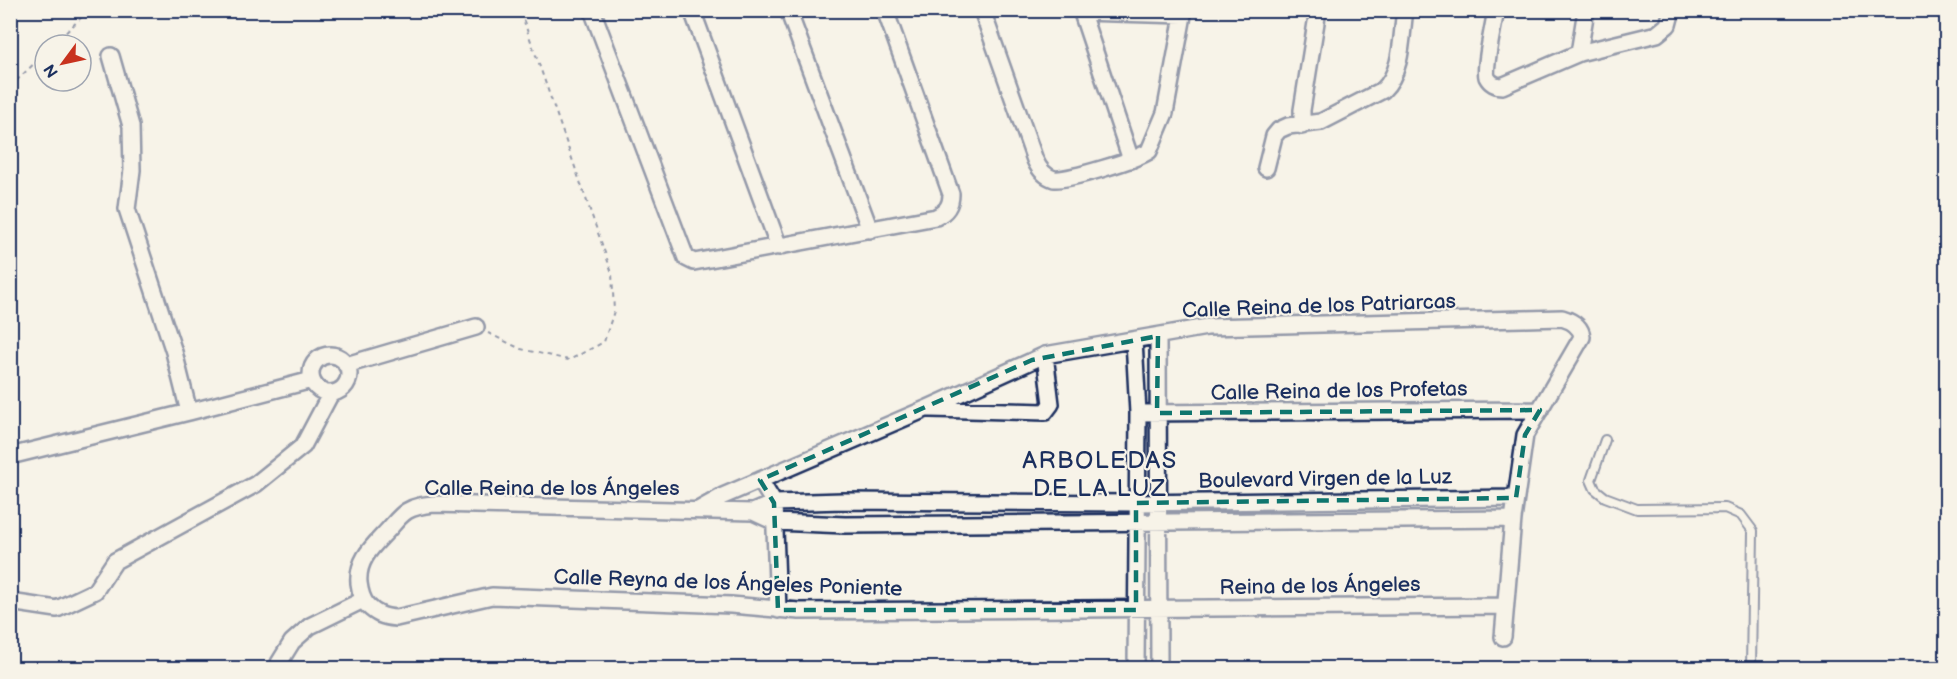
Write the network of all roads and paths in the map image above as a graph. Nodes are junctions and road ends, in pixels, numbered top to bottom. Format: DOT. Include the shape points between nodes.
graph roads {
  1 [pos="89,10"];
  2 [pos="520,10"];
  3 [pos="592,10"];
  4 [pos="692,10"];
  5 [pos="788,10"];
  6 [pos="885,10"];
  7 [pos="982,10"];
  8 [pos="1318,10"];
  9 [pos="1406,10"];
  10 [pos="1497,10"];
  11 [pos="1586,10"];
  12 [pos="1672,10"];
  13 [pos="1081,11"];
  14 [pos="1184,13"];
  15 [pos="66,33"];
  16 [pos="1579,53"];
  17 [pos="111,56"];
  18 [pos="33,65"];
  19 [pos="10,87"];
  20 [pos="1302,126"];
  21 [pos="1131,160"];
  22 [pos="1266,168"];
  23 [pos="870,230"];
  24 [pos="779,247"];
  25 [pos="476,327"];
  26 [pos="1158,336"];
  27 [pos="1134,340"];
  28 [pos="1045,355"];
  29 [pos="346,365"];
  30 [pos="312,380"];
  31 [pos="331,393"];
  32 [pos="928,408"];
  33 [pos="1540,410"];
  34 [pos="189,412"];
  35 [pos="1138,413"];
  36 [pos="1157,413"];
  37 [pos="1605,440"];
  38 [pos="10,456"];
  39 [pos="760,480"];
  40 [pos="1516,498"];
  41 [pos="1136,502"];
  42 [pos="1158,502"];
  43 [pos="774,503"];
  44 [pos="698,510"];
  45 [pos="753,512"];
  46 [pos="1513,519"];
  47 [pos="1158,521"];
  48 [pos="775,522"];
  49 [pos="1136,522"];
  50 [pos="363,600"];
  51 [pos="10,602"];
  52 [pos="1504,606"];
  53 [pos="778,610"];
  54 [pos="1136,610"];
  55 [pos="1158,610"];
  56 [pos="1503,637"];
  57 [pos="279,663"];
  58 [pos="1136,669"];
  59 [pos="1159,669"];
  60 [pos="1751,669"];
  1 -- 15 [label="path"];
  2 -- 25 [label="path" via="612,273 614,311 604,342 569,360 521,349"];
  3 -- 24 [label="street" via="686,258 694,262"];
  4 -- 24 [label="street"];
  5 -- 23 [label="street"];
  6 -- 23 [label="street" via="951,200 936,217"];
  7 -- 21 [label="street" via="1042,172 1059,179"];
  8 -- 20 [label="street"];
  9 -- 20 [label="street" via="1396,71 1389,84 1321,122"];
  10 -- 16 [label="street" via="1486,71 1496,86"];
  11 -- 16 [label="street"];
  12 -- 16 [label="street" via="1668,25 1657,34"];
  13 -- 14 [label="street"];
  13 -- 21 [label="street"];
  14 -- 21 [label="street" via="1165,113 1149,151"];
  17 -- 34 [label="street" via="131,126 132,170 127,209 174,352"];
  18 -- 19 [label="path"];
  20 -- 22 [label="street" via="1278,130"];
  23 -- 24 [label="street"];
  25 -- 29 [label="street"];
  26 -- 27 [label="street, Calle Reina de los Patriarcas"];
  26 -- 33 [label="street, Calle Reina de los Patriarcas" via="1208,327 1562,318 1580,329 1582,337"];
  26 -- 36 [label="street"];
  27 -- 28 [label="street, Calle Reina de los Patriarcas"];
  27 -- 35 [label="street"];
  28 -- 32 [label="street, Calle Reina de los Patriarcas"];
  28 -- 32 [label="street" via="1051,404 1046,412"];
  29 -- 30 [label="street" via="337,356 324,356 314,363"];
  29 -- 31 [label="street" via="346,383"];
  30 -- 31 [label="street" via="320,390"];
  30 -- 34 [label="street"];
  31 -- 51 [label="street" via="303,446 256,484 115,561 95,591 57,609"];
  32 -- 39 [label="street, Calle Reina de los Patriarcas"];
  33 -- 36 [label="street, Calle Reina de los Profetas"];
  33 -- 40 [label="street" via="1525,435"];
  34 -- 38 [label="street"];
  35 -- 36 [label="street, Calle Reina de los Profetas"];
  35 -- 41 [label="street"];
  36 -- 42 [label="street"];
  37 -- 60 [label="lane" via="1591,480 1594,489 1605,497 1637,509 1725,508 1742,515 1753,531"];
  39 -- 43 [label="street"];
  39 -- 44 [label="street, Calle Reina de los Ángeles"];
  40 -- 42 [label="street, Boulevard Virgen de la Luz"];
  40 -- 46 [label="street"];
  41 -- 42 [label="street, Boulevard Virgen de la Luz"];
  41 -- 43 [label="street, Boulevard Virgen de la Luz"];
  41 -- 49 [label="street"];
  42 -- 47 [label="street"];
  43 -- 45 [label="street, Calle Reina de los Ángeles"];
  43 -- 48 [label="street"];
  44 -- 45 [label="street, Calle Reina de los Ángeles"];
  44 -- 50 [label="street, Calle Reina de los Ángeles" via="418,506 407,511 367,553 358,578"];
  45 -- 48 [label="street, Calle Reina de los Ángeles"];
  46 -- 47 [label="street, Boulevard Virgen de la Luz"];
  46 -- 52 [label="street"];
  47 -- 49 [label="street, Boulevard Virgen de la Luz"];
  47 -- 55 [label="street"];
  48 -- 49 [label="street, Boulevard Virgen de la Luz"];
  48 -- 53 [label="street"];
  49 -- 54 [label="street"];
  50 -- 53 [label="street, Calle Reyna de los Ángeles Poniente" via="375,612 396,618 492,596"];
  50 -- 57 [label="street" via="310,626 292,642"];
  52 -- 55 [label="street, Reina de los Ángeles"];
  52 -- 56 [label="street"];
  53 -- 54 [label="street, Calle Reyna de los Ángeles Poniente"];
  54 -- 55 [label="street, Reina de los Ángeles"];
  54 -- 58 [label="street"];
  55 -- 59 [label="street"];
}
